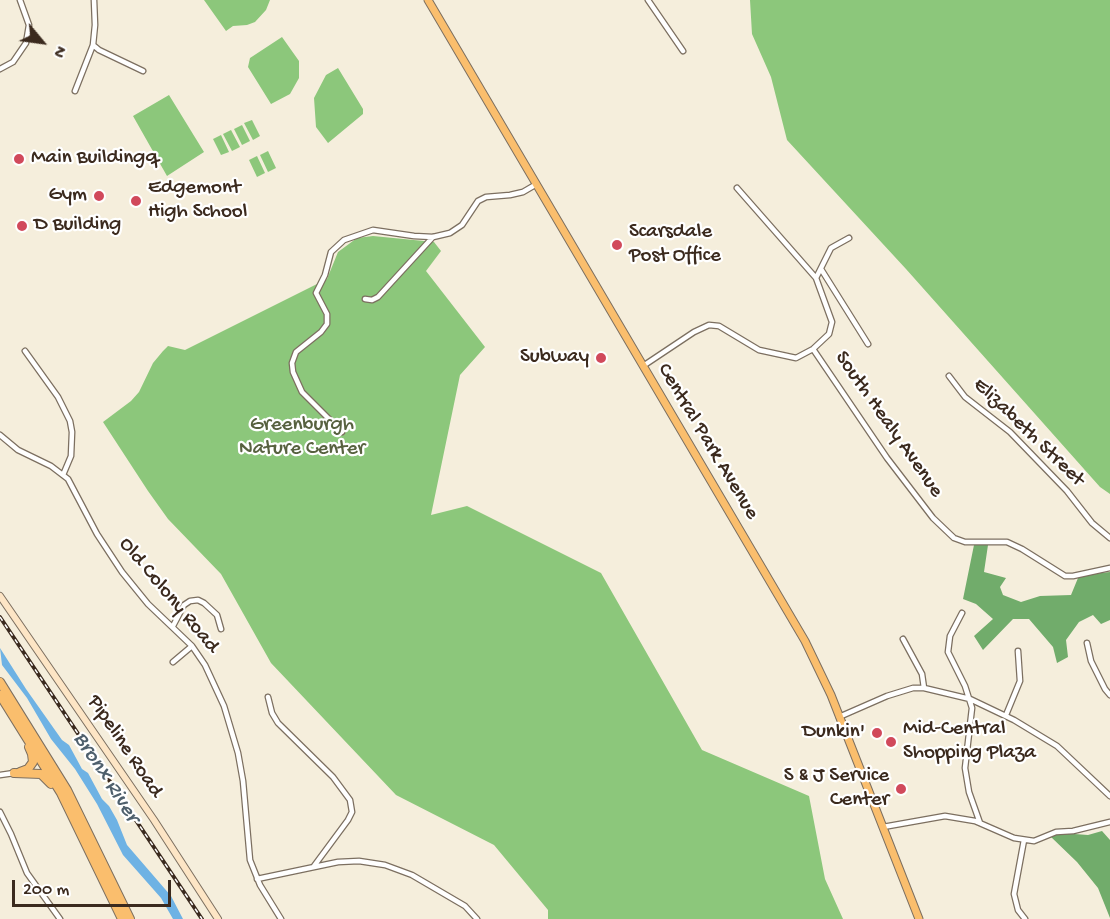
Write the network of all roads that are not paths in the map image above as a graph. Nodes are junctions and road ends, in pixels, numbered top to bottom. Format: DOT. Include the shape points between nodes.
graph roads {
  1 [pos="20,0"];
  2 [pos="94,0"];
  3 [pos="428,0"];
  4 [pos="648,0"];
  5 [pos="93,45"];
  6 [pos="683,51"];
  7 [pos="0,69"];
  8 [pos="143,71"];
  9 [pos="75,91"];
  10 [pos="535,185"];
  11 [pos="737,188"];
  12 [pos="433,237"];
  13 [pos="849,238"];
  14 [pos="821,269"];
  15 [pos="816,278"];
  16 [pos="365,299"];
  17 [pos="868,344"];
  18 [pos="813,349"];
  19 [pos="25,351"];
  20 [pos="643,366"];
  21 [pos="949,376"];
  22 [pos="342,432"];
  23 [pos="0,435"];
  24 [pos="63,475"];
  25 [pos="1110,538"];
  26 [pos="1110,568"];
  27 [pos="0,596"];
  28 [pos="962,613"];
  29 [pos="173,626"];
  30 [pos="221,629"];
  31 [pos="903,639"];
  32 [pos="1088,643"];
  33 [pos="192,646"];
  34 [pos="1018,651"];
  35 [pos="173,662"];
  36 [pos="0,682"];
  37 [pos="924,688"];
  38 [pos="0,695"];
  39 [pos="1110,695"];
  40 [pos="268,698"];
  41 [pos="970,699"];
  42 [pos="11,712"];
  43 [pos="1006,715"];
  44 [pos="839,717"];
  45 [pos="14,773"];
  46 [pos="0,775"];
  47 [pos="1110,796"];
  48 [pos="0,812"];
  49 [pos="1110,822"];
  50 [pos="980,823"];
  51 [pos="883,827"];
  52 [pos="1024,840"];
  53 [pos="91,854"];
  54 [pos="314,866"];
  55 [pos="257,879"];
  56 [pos="60,919"];
  57 [pos="122,919"];
  58 [pos="130,919"];
  59 [pos="218,919"];
  60 [pos="281,919"];
  61 [pos="477,919"];
  62 [pos="919,919"];
  63 [pos="1025,919"];
  1 -- 7 [label="street" via="29,25 26,43 13,62"];
  2 -- 5 [label="street"];
  3 -- 10 [label="main road, Central Park Avenue"];
  4 -- 6 [label="street"];
  5 -- 8 [label="street"];
  5 -- 9 [label="street"];
  10 -- 12 [label="street" via="524,192 478,201 462,225"];
  10 -- 20 [label="main road, Central Park Avenue"];
  11 -- 15 [label="street"];
  12 -- 16 [label="street" via="378,297"];
  12 -- 22 [label="street" via="373,230 344,240 331,252 316,293 327,314 327,324 296,352 292,363 302,392"];
  13 -- 14 [label="street" via="831,248"];
  14 -- 15 [label="street"];
  14 -- 17 [label="street"];
  15 -- 18 [label="street" via="832,325 829,334"];
  18 -- 20 [label="street, South Healy Avenue" via="796,358 763,351 719,326 709,325"];
  18 -- 26 [label="street, South Healy Avenue" via="880,449 933,518 954,538 965,542 1007,542 1065,576"];
  19 -- 24 [label="street" via="58,397 70,422 71,456"];
  20 -- 44 [label="main road, Central Park Avenue" via="801,635"];
  21 -- 25 [label="street, Elizabeth Street" via="964,397 1010,432"];
  23 -- 24 [label="street, Old Colony Road" via="18,450"];
  24 -- 29 [label="street, Old Colony Road" via="122,572 148,604"];
  27 -- 59 [label="street, Pipeline Road"];
  28 -- 41 [label="street" via="950,636 948,652"];
  29 -- 30 [label="street" via="184,605 198,600 217,615"];
  29 -- 33 [label="street, Old Colony Road"];
  31 -- 37 [label="street" via="922,674"];
  32 -- 39 [label="street" via="1091,661"];
  33 -- 35 [label="street"];
  33 -- 55 [label="street, Old Colony Road" via="214,683 234,739 243,781 250,860"];
  34 -- 43 [label="street" via="1020,681"];
  36 -- 58 [label="highway" via="67,790"];
  37 -- 41 [label="street"];
  37 -- 44 [label="street" via="887,696"];
  38 -- 42 [label="highway"];
  40 -- 54 [label="street" via="278,723 333,777 350,800 352,812 348,820"];
  41 -- 43 [label="street"];
  41 -- 50 [label="street" via="965,768"];
  42 -- 45 [label="highway" via="33,757 30,767"];
  42 -- 53 [label="highway" via="56,785"];
  43 -- 47 [label="street" via="1057,746"];
  44 -- 51 [label="main road, Central Park Avenue"];
  45 -- 46 [label="street"];
  45 -- 53 [label="highway" via="46,777"];
  48 -- 56 [label="street" via="27,873"];
  49 -- 52 [label="street" via="1056,832 1034,841"];
  50 -- 51 [label="street" via="945,816"];
  50 -- 52 [label="street"];
  51 -- 62 [label="main road, Central Park Avenue"];
  52 -- 63 [label="street" via="1014,894"];
  53 -- 57 [label="highway"];
  54 -- 55 [label="street"];
  54 -- 61 [label="street" via="359,861 392,867 465,906"];
  55 -- 60 [label="street, Old Colony Road"];
}
